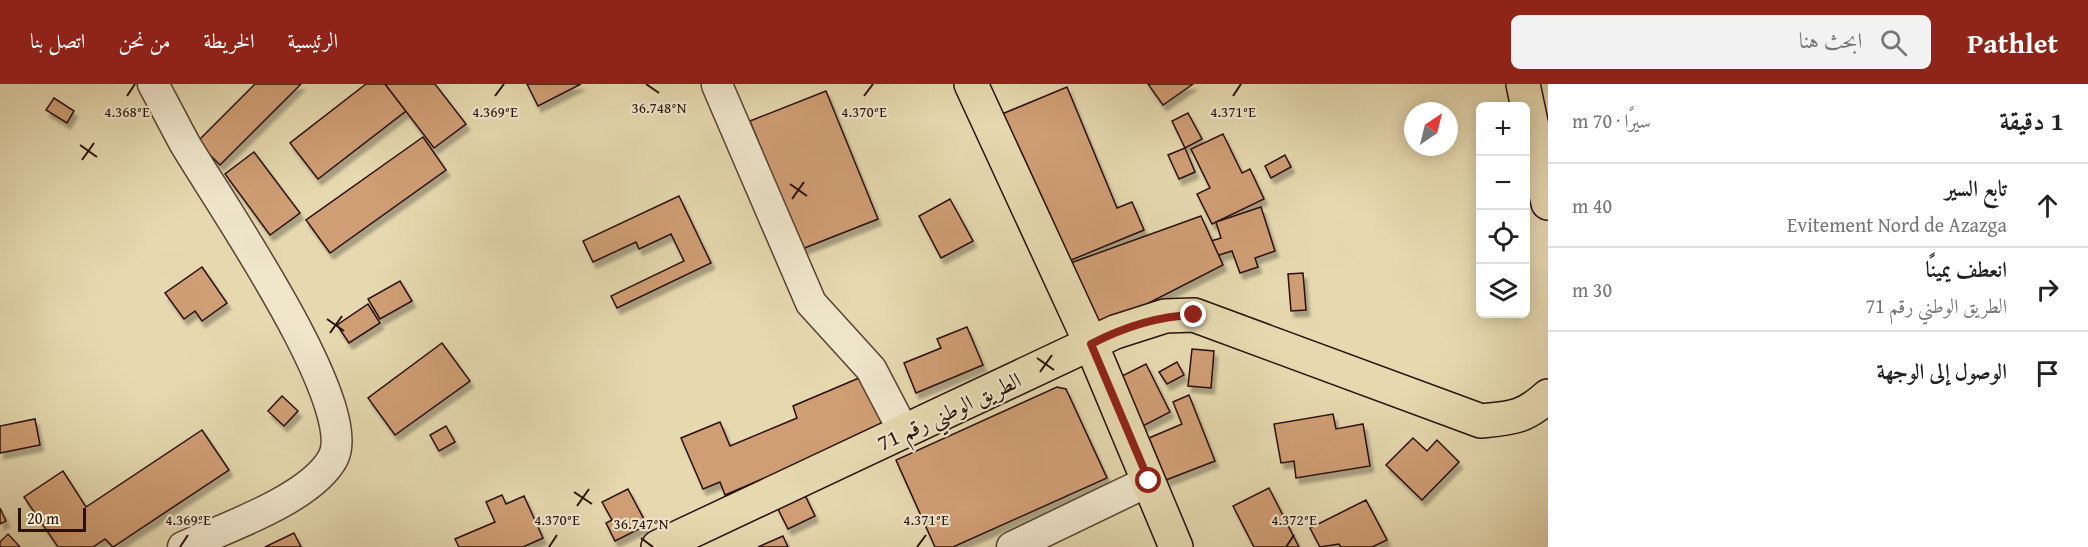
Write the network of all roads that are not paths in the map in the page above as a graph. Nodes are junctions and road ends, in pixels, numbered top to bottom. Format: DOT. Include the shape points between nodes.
graph roads {
  1 [pos="971,84"];
  2 [pos="1523,84"];
  3 [pos="717,85"];
  4 [pos="159,86"];
  5 [pos="1548,204"];
  6 [pos="1091,344"];
  7 [pos="1548,396"];
  8 [pos="904,432"];
  9 [pos="1149,481"];
  10 [pos="183,547"];
  11 [pos="658,547"];
  12 [pos="1012,547"];
  13 [pos="1176,547"];
  1 -- 6 [label="main road"];
  2 -- 5 [label="main road"];
  3 -- 8 [label="street" via="811,303 871,369"];
  4 -- 10 [label="street" via="186,144 261,264 303,342 333,413 339,442 325,470 290,498"];
  6 -- 7 [label="main road, الطريق الوطني رقم 71" via="1165,316 1194,315 1481,421 1518,417"];
  6 -- 8 [label="main road, الطريق الوطني رقم 71"];
  6 -- 9 [label="main road"];
  8 -- 11 [label="main road, الطريق الوطني رقم 71"];
  9 -- 12 [label="street"];
  9 -- 13 [label="main road"];
}
